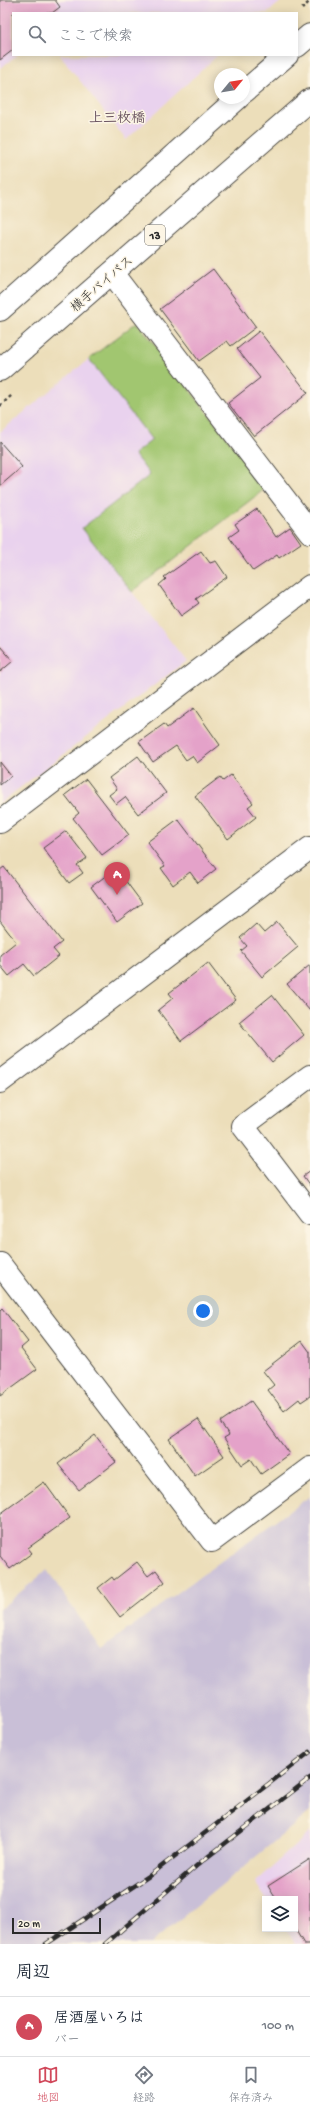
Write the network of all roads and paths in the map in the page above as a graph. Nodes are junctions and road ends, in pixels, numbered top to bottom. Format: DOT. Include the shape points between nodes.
graph roads {
  1 [pos="310,1"];
  2 [pos="298,12"];
  3 [pos="310,35"];
  4 [pos="298,45"];
  5 [pos="286,56"];
  6 [pos="250,87"];
  7 [pos="310,100"];
  8 [pos="231,104"];
  9 [pos="112,273"];
  10 [pos="0,310"];
  11 [pos="0,370"];
  12 [pos="310,532"];
  13 [pos="310,586"];
  14 [pos="0,822"];
  15 [pos="310,848"];
  16 [pos="310,1076"];
  17 [pos="0,1082"];
  18 [pos="310,1214"];
  19 [pos="0,1264"];
  20 [pos="310,1468"];
  1 -- 2 [label="path"];
  3 -- 4 [label="main road"];
  5 -- 6 [label="main road"];
  7 -- 9 [label="main road, 横手バイパス / 13"];
  8 -- 10 [label="main road"];
  9 -- 11 [label="main road, 横手バイパス / 13"];
  9 -- 12 [label="main road"];
  13 -- 14 [label="main road"];
  15 -- 17 [label="main road"];
  16 -- 18 [label="main road" via="242,1126"];
  19 -- 20 [label="main road" via="212,1541"];
}
